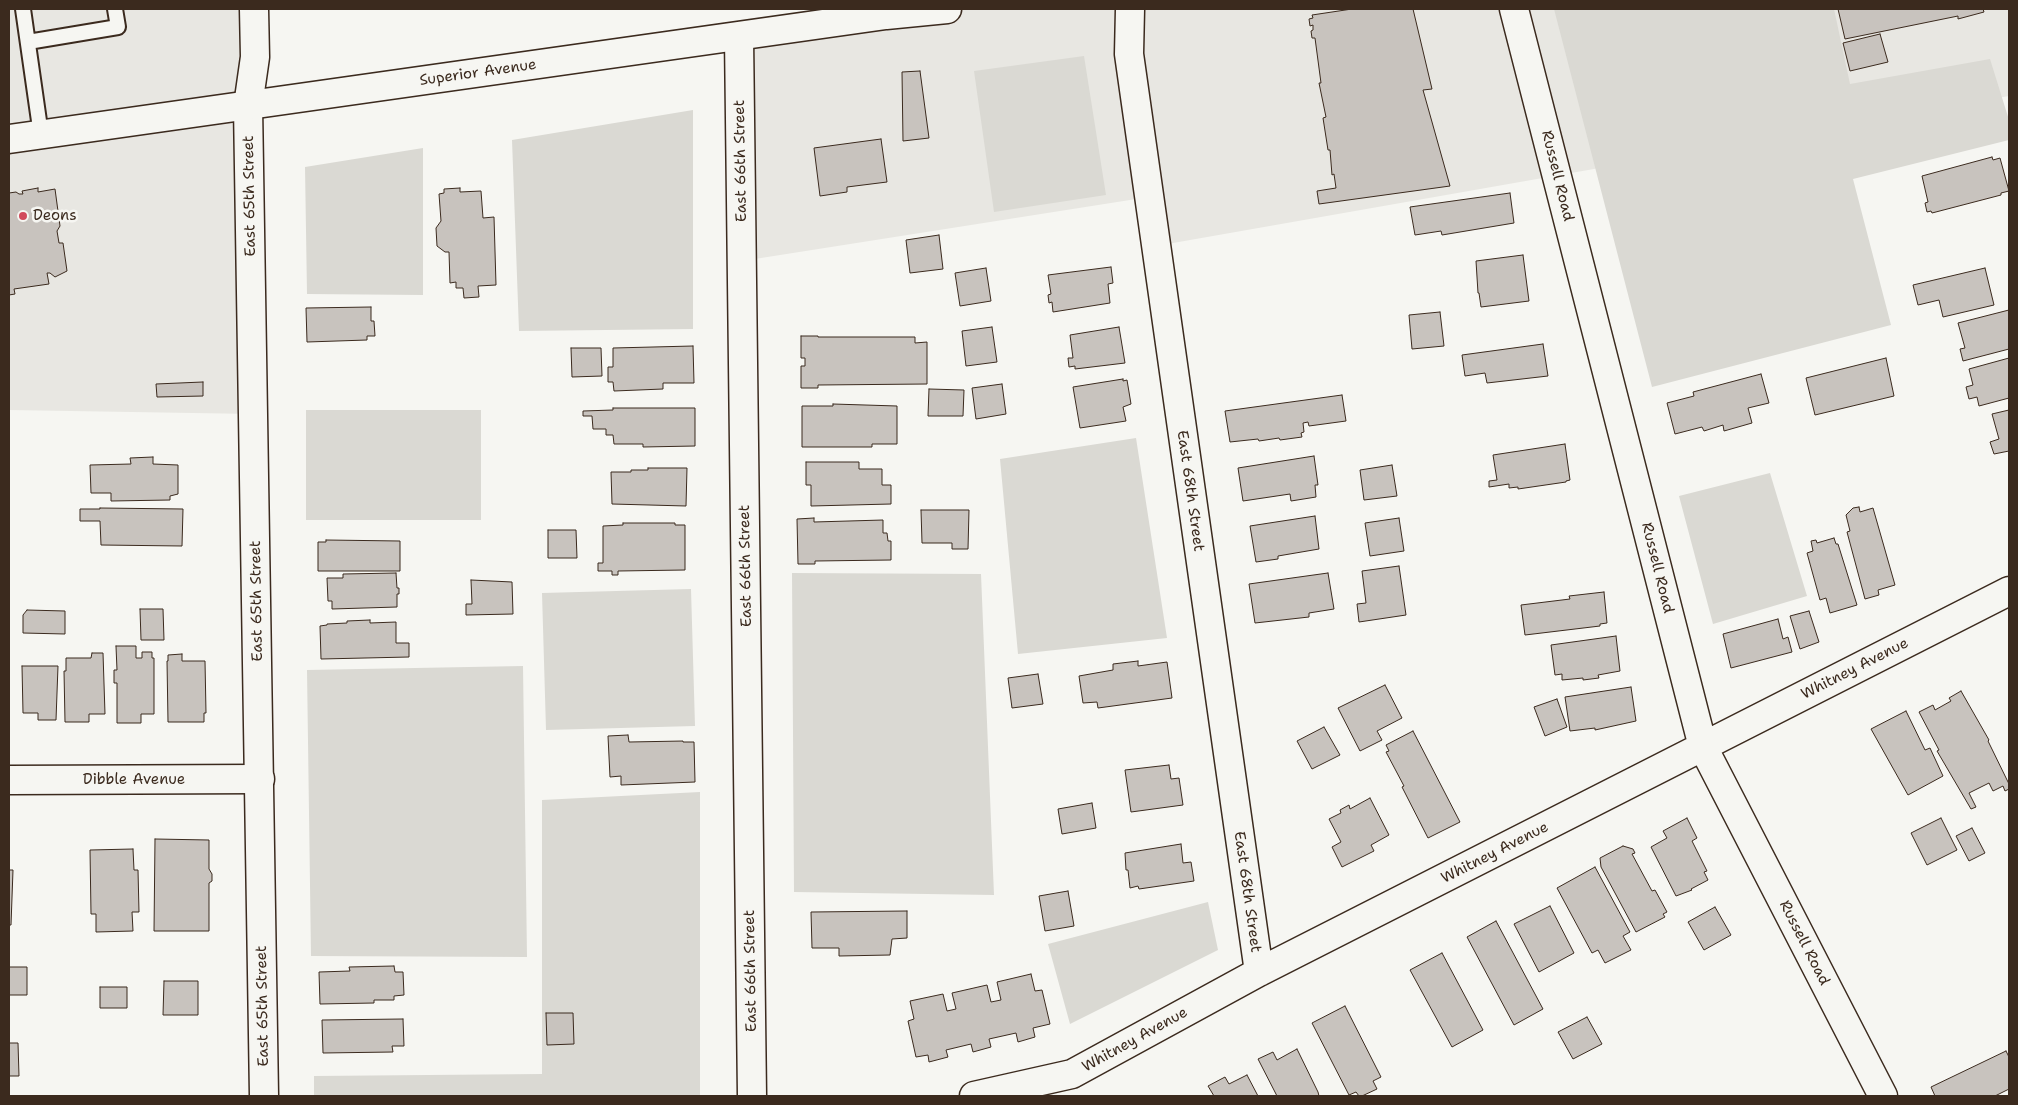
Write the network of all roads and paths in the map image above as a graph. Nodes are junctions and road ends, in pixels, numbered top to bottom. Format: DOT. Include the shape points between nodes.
graph roads {
  1 [pos="23,9"];
  2 [pos="115,9"];
  3 [pos="254,9"];
  4 [pos="948,9"];
  5 [pos="1130,9"];
  6 [pos="1514,9"];
  7 [pos="886,12"];
  8 [pos="739,36"];
  9 [pos="28,42"];
  10 [pos="248,106"];
  11 [pos="41,135"];
  12 [pos="9,139"];
  13 [pos="2009,591"];
  14 [pos="1703,747"];
  15 [pos="260,779"];
  16 [pos="9,780"];
  17 [pos="1259,972"];
  18 [pos="264,1096"];
  19 [pos="752,1096"];
  20 [pos="974,1096"];
  21 [pos="1883,1096"];
  1 -- 9 [label="lane"];
  2 -- 9 [label="lane" via="118,27"];
  3 -- 10 [label="street, East 65th Street" via="255,57"];
  4 -- 7 [label="street, Superior Avenue"];
  5 -- 17 [label="street, East 68th Street" via="1130,64"];
  6 -- 14 [label="street, Russell Road"];
  7 -- 8 [label="street, Superior Avenue"];
  8 -- 10 [label="street, Superior Avenue"];
  8 -- 19 [label="street, East 66th Street"];
  9 -- 11 [label="lane"];
  10 -- 11 [label="street, Superior Avenue"];
  10 -- 15 [label="street, East 65th Street"];
  11 -- 12 [label="street, Superior Avenue"];
  13 -- 14 [label="street, Whitney Avenue"];
  14 -- 17 [label="street, Whitney Avenue"];
  14 -- 21 [label="street, Russell Road"];
  15 -- 16 [label="street, Dibble Avenue"];
  15 -- 18 [label="street, East 65th Street"];
  17 -- 20 [label="street, Whitney Avenue" via="1072,1074"];
}
